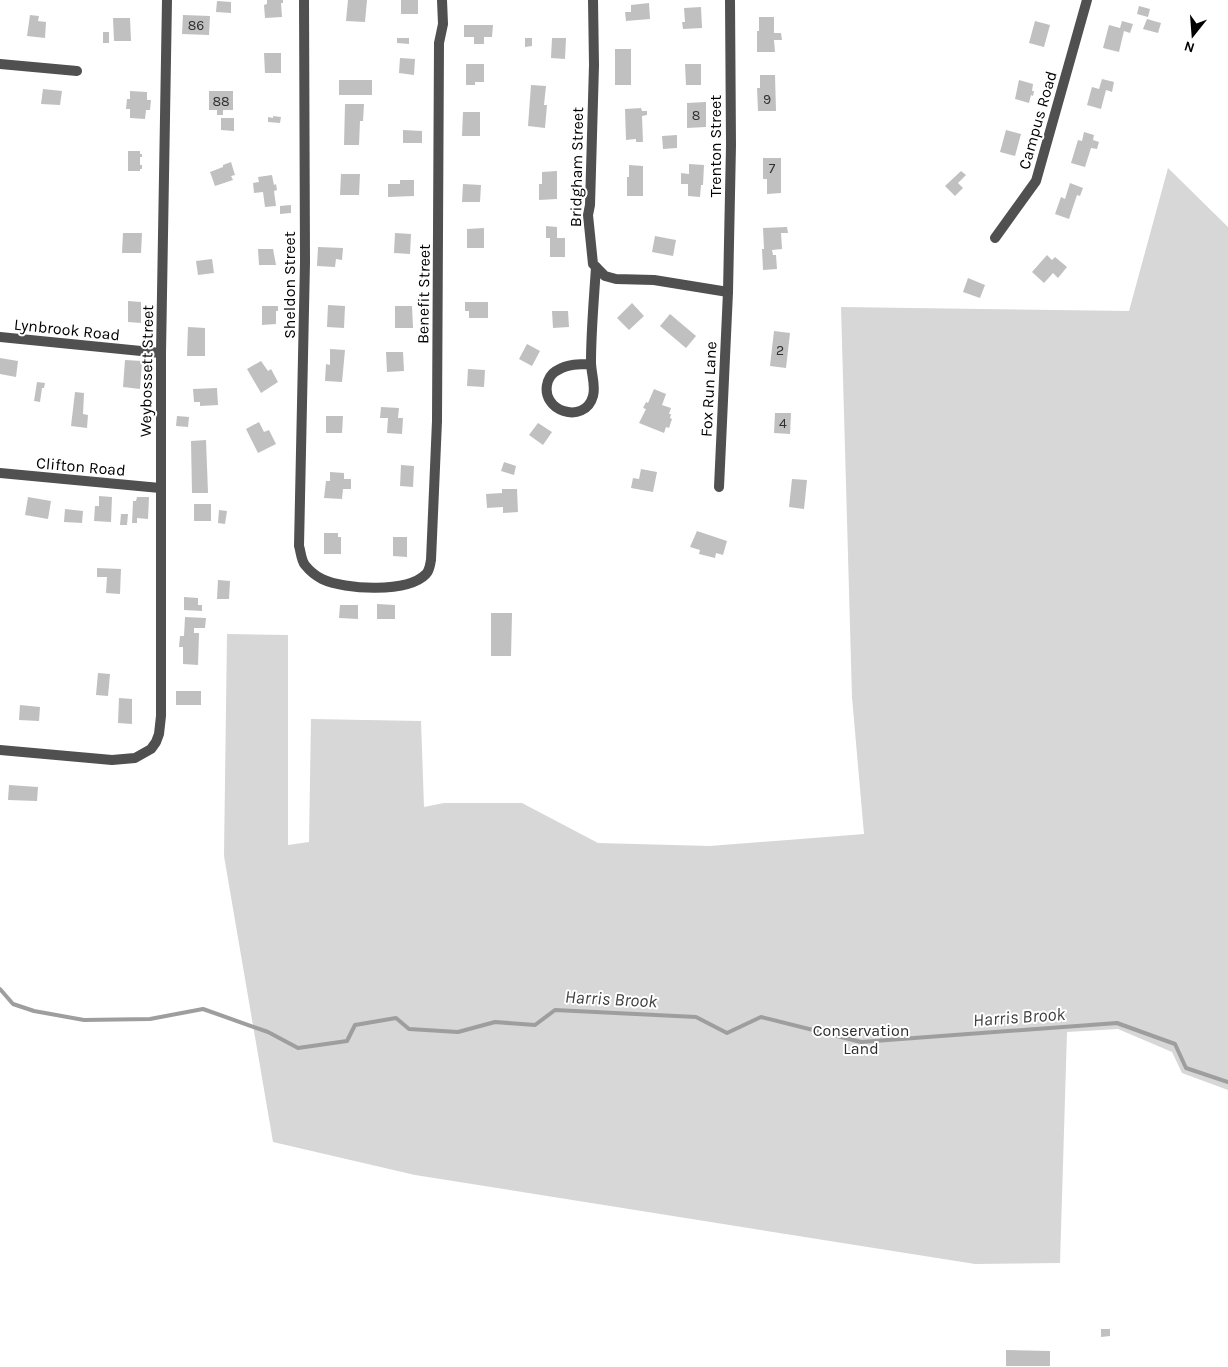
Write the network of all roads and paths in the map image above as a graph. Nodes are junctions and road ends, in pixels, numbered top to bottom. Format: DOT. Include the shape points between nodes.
graph roads {
  1 [pos="167,0"];
  2 [pos="304,0"];
  3 [pos="442,0"];
  4 [pos="593,0"];
  5 [pos="730,0"];
  6 [pos="1087,0"];
  7 [pos="0,64"];
  8 [pos="77,71"];
  9 [pos="995,238"];
  10 [pos="596,267"];
  11 [pos="728,292"];
  12 [pos="0,338"];
  13 [pos="161,353"];
  14 [pos="591,364"];
  15 [pos="0,473"];
  16 [pos="719,487"];
  17 [pos="160,488"];
  18 [pos="416,581"];
  19 [pos="0,750"];
  1 -- 13 [label="street, Weybossett Street"];
  2 -- 18 [label="street, Sheldon Street" via="305,262 299,546 303,562 324,580 346,586 381,587"];
  3 -- 18 [label="street, Benefit Street" via="434,511 429,570"];
  4 -- 10 [label="street, Bridgham Street" via="594,65 588,215 593,264"];
  5 -- 11 [label="street, Trenton Street"];
  6 -- 9 [label="street, Campus Road" via="1036,181"];
  7 -- 8 [label="street"];
  10 -- 11 [label="street" via="605,276 616,279 654,280"];
  10 -- 14 [label="street, Bridgham Street"];
  11 -- 16 [label="street, Fox Run Lane"];
  12 -- 13 [label="street, Lynbrook Road"];
  13 -- 17 [label="street, Weybossett Street"];
  14 -- 14 [label="street, Bridgham Street" via="594,383 589,406 580,412 568,413 552,404 547,396 547,386 553,373 570,365"];
  15 -- 17 [label="street, Clifton Road"];
  17 -- 19 [label="street, Weybossett Street" via="161,716 159,734 152,749 125,760"];
}
